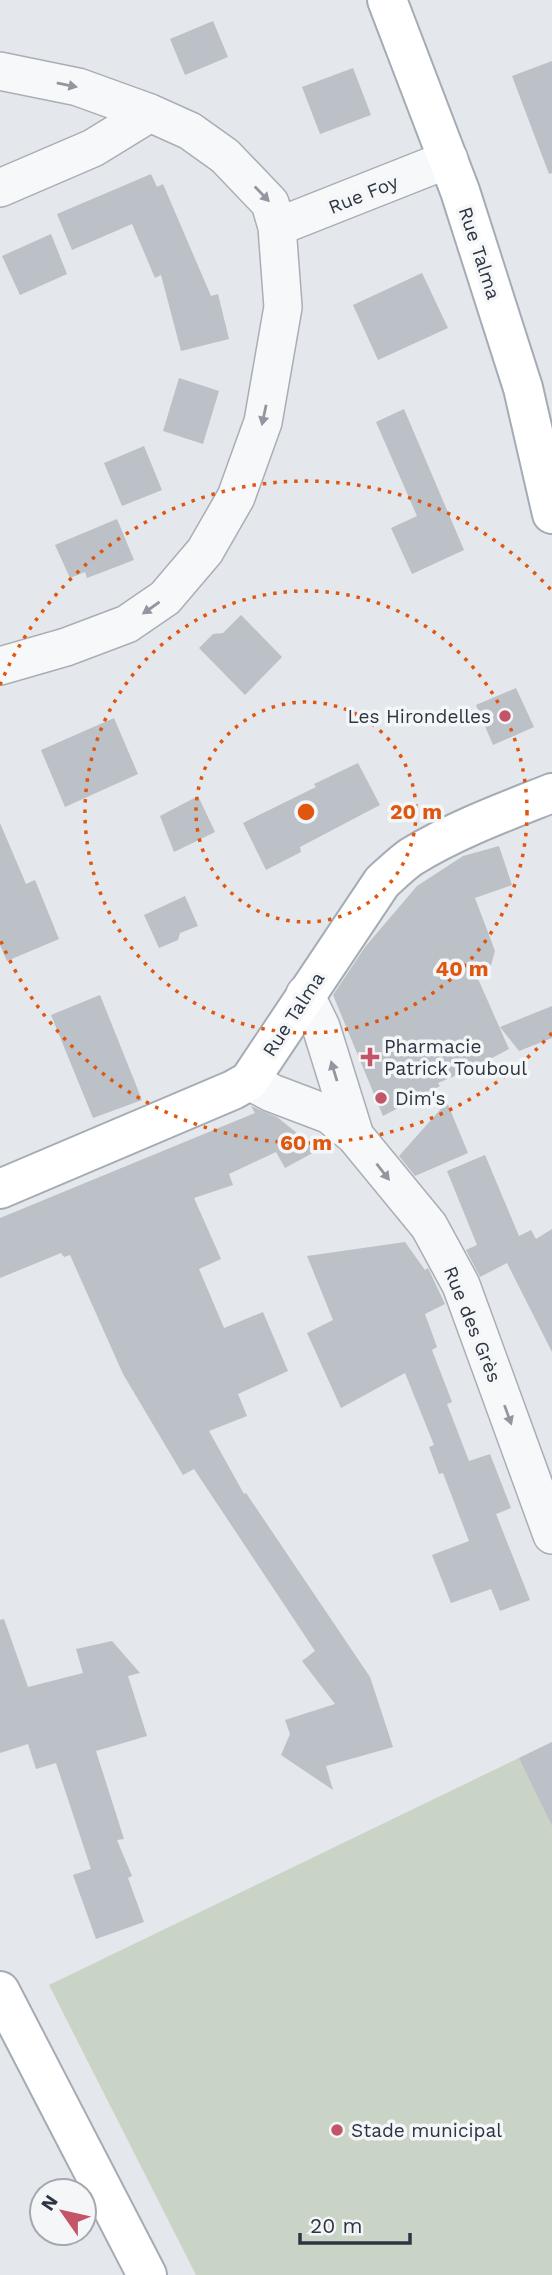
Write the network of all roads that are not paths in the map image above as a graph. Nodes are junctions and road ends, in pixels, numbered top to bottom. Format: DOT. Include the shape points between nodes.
graph roads {
  1 [pos="387,0"];
  2 [pos="0,71"];
  3 [pos="150,113"];
  4 [pos="449,159"];
  5 [pos="0,188"];
  6 [pos="277,227"];
  7 [pos="552,513"];
  8 [pos="0,666"];
  9 [pos="552,793"];
  10 [pos="305,994"];
  11 [pos="249,1081"];
  12 [pos="355,1136"];
  13 [pos="2,1182"];
  14 [pos="552,1535"];
  15 [pos="0,1991"];
  16 [pos="147,2275"];
  1 -- 4 [label="main road, Rue Talma"];
  2 -- 3 [label="street, one-way" via="78,87"];
  3 -- 5 [label="street" via="93,148"];
  3 -- 6 [label="street, one-way" via="190,131 225,156 270,203"];
  4 -- 6 [label="street, Rue Foy"];
  4 -- 7 [label="main road, Rue Talma" via="523,388"];
  6 -- 8 [label="street, one-way" via="283,307 263,422 236,497 205,551 165,598 127,624"];
  9 -- 10 [label="main road, Rue Talma" via="488,818 409,859 382,882"];
  10 -- 11 [label="main road, Rue Talma"];
  12 -- 10 [label="street, Rue des Grès, one-way" via="321,1027"];
  11 -- 12 [label="street, Rue des Grès" via="330,1115"];
  11 -- 13 [label="main road"];
  12 -- 14 [label="street, Rue des Grès, one-way" via="429,1226 461,1286"];
  15 -- 16 [label="main road"];
}
